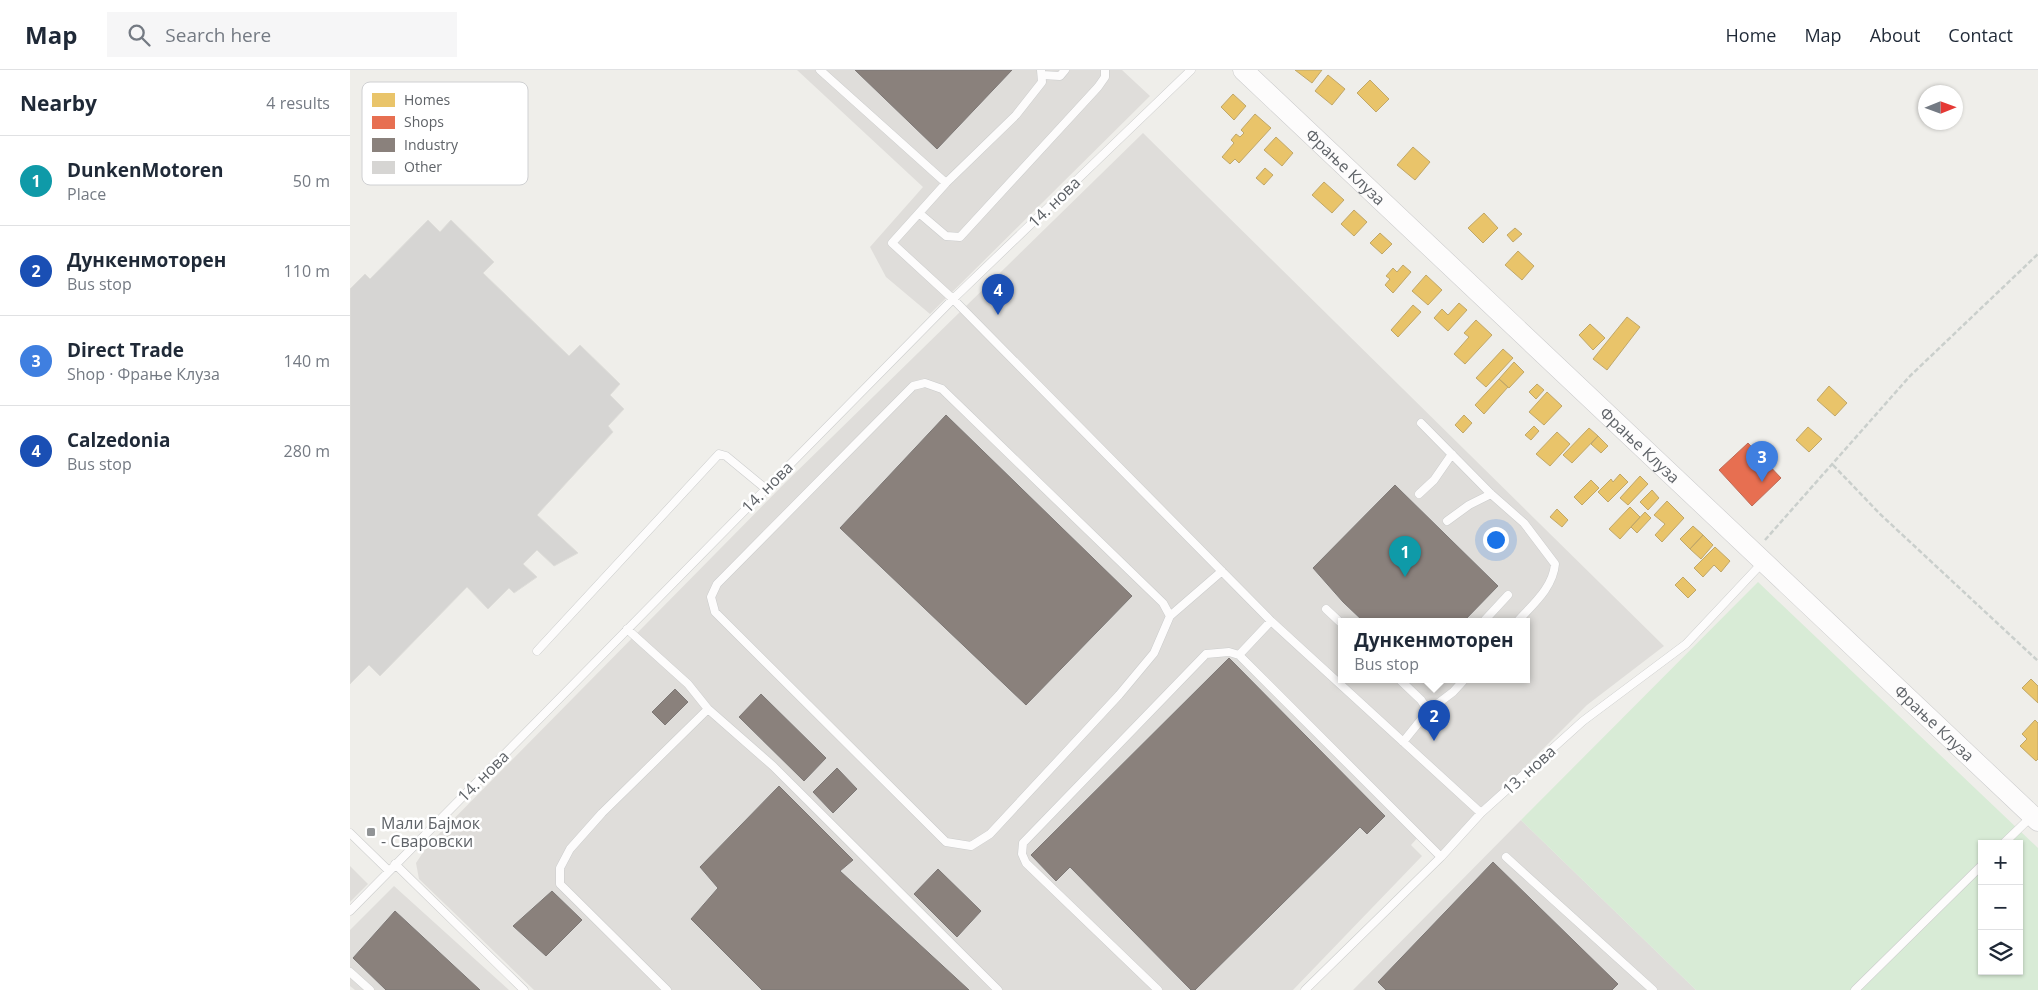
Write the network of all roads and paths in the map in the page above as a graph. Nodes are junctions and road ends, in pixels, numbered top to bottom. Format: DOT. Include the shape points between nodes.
graph roads {
  1 [pos="820,70"];
  2 [pos="1065,70"];
  3 [pos="1105,70"];
  4 [pos="1191,70"];
  5 [pos="1243,70"];
  6 [pos="1042,73"];
  7 [pos="946,183"];
  8 [pos="919,213"];
  9 [pos="2038,254"];
  10 [pos="953,299"];
  11 [pos="1421,424"];
  12 [pos="1452,454"];
  13 [pos="1833,465"];
  14 [pos="766,489"];
  15 [pos="1419,494"];
  16 [pos="1491,494"];
  17 [pos="1447,521"];
  18 [pos="1759,557"];
  19 [pos="1222,571"];
  20 [pos="1508,595"];
  21 [pos="1326,609"];
  22 [pos="1170,616"];
  23 [pos="1487,618"];
  24 [pos="1521,618"];
  25 [pos="1338,620"];
  26 [pos="1271,621"];
  27 [pos="627,630"];
  28 [pos="537,651"];
  29 [pos="1238,656"];
  30 [pos="2038,662"];
  31 [pos="1338,682"];
  32 [pos="1339,683"];
  33 [pos="1403,683"];
  34 [pos="1461,683"];
  35 [pos="708,709"];
  36 [pos="1428,711"];
  37 [pos="1403,742"];
  38 [pos="1481,814"];
  39 [pos="2035,818"];
  40 [pos="350,833"];
  41 [pos="2008,840"];
  42 [pos="1440,857"];
  43 [pos="1506,857"];
  44 [pos="395,864"];
  45 [pos="1978,869"];
  46 [pos="389,871"];
  47 [pos="350,912"];
  48 [pos="350,972"];
  49 [pos="370,990"];
  50 [pos="524,990"];
  51 [pos="667,990"];
  52 [pos="998,990"];
  53 [pos="1158,990"];
  54 [pos="1305,990"];
  55 [pos="1653,990"];
  56 [pos="1855,990"];
  1 -- 7 [label="lane"];
  2 -- 6 [label="lane" via="1060,76"];
  3 -- 8 [label="lane" via="1105,77 1098,87 960,237 946,236"];
  4 -- 10 [label="lane, 14. нова"];
  5 -- 18 [label="main road, Фрање Клуза"];
  6 -- 7 [label="lane" via="1042,82 1016,115"];
  7 -- 8 [label="lane"];
  8 -- 10 [label="lane" via="892,243"];
  9 -- 13 [label="path" via="1910,376"];
  10 -- 14 [label="lane, 14. нова"];
  10 -- 19 [label="lane"];
  11 -- 12 [label="lane"];
  12 -- 15 [label="lane" via="1434,480"];
  12 -- 16 [label="lane"];
  13 -- 18 [label="path"];
  13 -- 30 [label="path" via="1880,514"];
  14 -- 27 [label="lane, 14. нова"];
  14 -- 28 [label="lane" via="726,456 719,454"];
  16 -- 17 [label="lane"];
  16 -- 24 [label="lane" via="1524,523 1555,564 1549,586"];
  18 -- 38 [label="lane, 13. нова" via="1686,644 1583,721"];
  18 -- 39 [label="main road, Фрање Клуза"];
  19 -- 22 [label="lane"];
  19 -- 26 [label="lane"];
  20 -- 23 [label="lane"];
  21 -- 25 [label="lane"];
  22 -- 22 [label="lane" via="1163,603 942,389 925,383 913,386 717,584 711,597 715,612 946,842 971,846 990,834 1119,695 1154,653"];
  26 -- 29 [label="lane"];
  26 -- 31 [label="lane"];
  27 -- 35 [label="lane" via="688,684"];
  27 -- 44 [label="lane, 14. нова"];
  29 -- 42 [label="lane"];
  29 -- 53 [label="lane" via="1229,652 1206,654 1023,843 1022,854 1026,863"];
  32 -- 37 [label="lane"];
  33 -- 36 [label="lane"];
  34 -- 36 [label="lane"];
  35 -- 51 [label="lane" via="602,813 570,849 560,868 560,884"];
  35 -- 52 [label="lane" via="773,766"];
  36 -- 37 [label="lane"];
  37 -- 38 [label="lane"];
  38 -- 42 [label="lane, 13. нова"];
  39 -- 41 [label="lane"];
  40 -- 46 [label="lane"];
  42 -- 54 [label="lane, 13. нова"];
  43 -- 55 [label="lane"];
  44 -- 46 [label="lane, 14. нова"];
  44 -- 50 [label="lane"];
  45 -- 56 [label="lane"];
  46 -- 47 [label="lane, 14. нова"];
  48 -- 49 [label="lane"];
}
